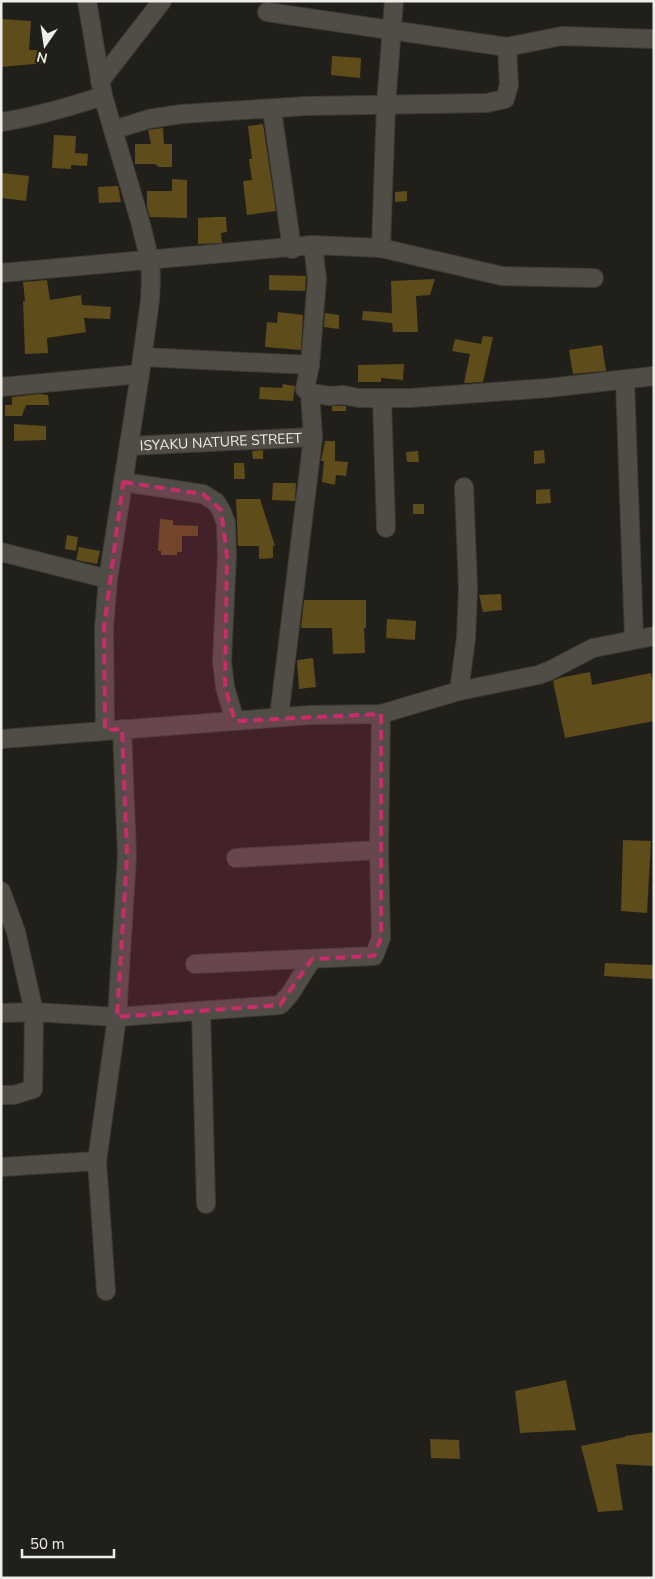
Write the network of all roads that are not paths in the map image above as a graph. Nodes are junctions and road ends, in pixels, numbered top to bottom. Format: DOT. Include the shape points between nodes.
graph roads {
  1 [pos="87,1"];
  2 [pos="162,1"];
  3 [pos="394,1"];
  4 [pos="267,12"];
  5 [pos="392,30"];
  6 [pos="654,39"];
  7 [pos="507,47"];
  8 [pos="101,89"];
  9 [pos="386,105"];
  10 [pos="272,110"];
  11 [pos="1,122"];
  12 [pos="113,130"];
  13 [pos="313,245"];
  14 [pos="292,248"];
  15 [pos="381,248"];
  16 [pos="150,261"];
  17 [pos="1,273"];
  18 [pos="594,278"];
  19 [pos="141,365"];
  20 [pos="310,365"];
  21 [pos="654,376"];
  22 [pos="626,380"];
  23 [pos="1,387"];
  24 [pos="310,393"];
  25 [pos="382,398"];
  26 [pos="313,438"];
  27 [pos="129,446"];
  28 [pos="123,482"];
  29 [pos="464,487"];
  30 [pos="386,528"];
  31 [pos="1,552"];
  32 [pos="108,579"];
  33 [pos="654,636"];
  34 [pos="634,639"];
  35 [pos="458,691"];
  36 [pos="381,714"];
  37 [pos="279,717"];
  38 [pos="235,721"];
  39 [pos="113,730"];
  40 [pos="1,739"];
  41 [pos="379,850"];
  42 [pos="236,858"];
  43 [pos="1,891"];
  44 [pos="9,933"];
  45 [pos="312,959"];
  46 [pos="195,964"];
  47 [pos="201,1011"];
  48 [pos="34,1012"];
  49 [pos="1,1013"];
  50 [pos="117,1017"];
  51 [pos="1,1095"];
  52 [pos="97,1161"];
  53 [pos="1,1167"];
  54 [pos="206,1204"];
  55 [pos="106,1291"];
  1 -- 8 [label="street"];
  2 -- 8 [label="street"];
  3 -- 5 [label="street"];
  4 -- 5 [label="street"];
  5 -- 7 [label="street"];
  5 -- 9 [label="street"];
  6 -- 7 [label="street" via="562,36"];
  7 -- 9 [label="street" via="509,85 505,99 487,103"];
  8 -- 11 [label="street" via="56,111"];
  8 -- 12 [label="street"];
  9 -- 10 [label="street"];
  9 -- 15 [label="street"];
  10 -- 12 [label="street" via="172,115"];
  10 -- 14 [label="street"];
  12 -- 16 [label="street"];
  13 -- 14 [label="street"];
  13 -- 15 [label="street"];
  13 -- 20 [label="street" via="316,279"];
  14 -- 16 [label="street"];
  15 -- 18 [label="street" via="502,276"];
  16 -- 17 [label="street"];
  16 -- 19 [label="street" via="150,300"];
  19 -- 20 [label="street"];
  19 -- 23 [label="street"];
  19 -- 27 [label="street"];
  20 -- 24 [label="street" via="305,389"];
  21 -- 22 [label="street"];
  22 -- 25 [label="street" via="538,389"];
  22 -- 34 [label="street"];
  24 -- 25 [label="street"];
  24 -- 26 [label="street"];
  25 -- 30 [label="street"];
  26 -- 27 [label="street, ISYAKU NATURE STREET"];
  26 -- 37 [label="street"];
  27 -- 28 [label="street"];
  28 -- 32 [label="street"];
  28 -- 38 [label="street" via="203,494 216,502 221,510 226,523 228,556 222,661 225,687"];
  29 -- 35 [label="street" via="468,588 466,638"];
  31 -- 32 [label="street"];
  32 -- 39 [label="street" via="104,628"];
  33 -- 34 [label="street"];
  34 -- 35 [label="street" via="593,648 549,672"];
  35 -- 36 [label="street"];
  36 -- 37 [label="street"];
  36 -- 41 [label="street"];
  37 -- 38 [label="street"];
  38 -- 39 [label="street"];
  39 -- 40 [label="street"];
  39 -- 50 [label="street" via="127,856"];
  41 -- 42 [label="street"];
  41 -- 45 [label="street" via="381,938 374,956"];
  43 -- 44 [label="street"];
  44 -- 48 [label="street"];
  45 -- 46 [label="street"];
  45 -- 47 [label="street" via="280,1005"];
  47 -- 50 [label="street"];
  47 -- 54 [label="street"];
  48 -- 49 [label="street"];
  48 -- 50 [label="street"];
  48 -- 51 [label="street" via="33,1089"];
  50 -- 52 [label="street"];
  52 -- 53 [label="street"];
  52 -- 55 [label="street"];
}
